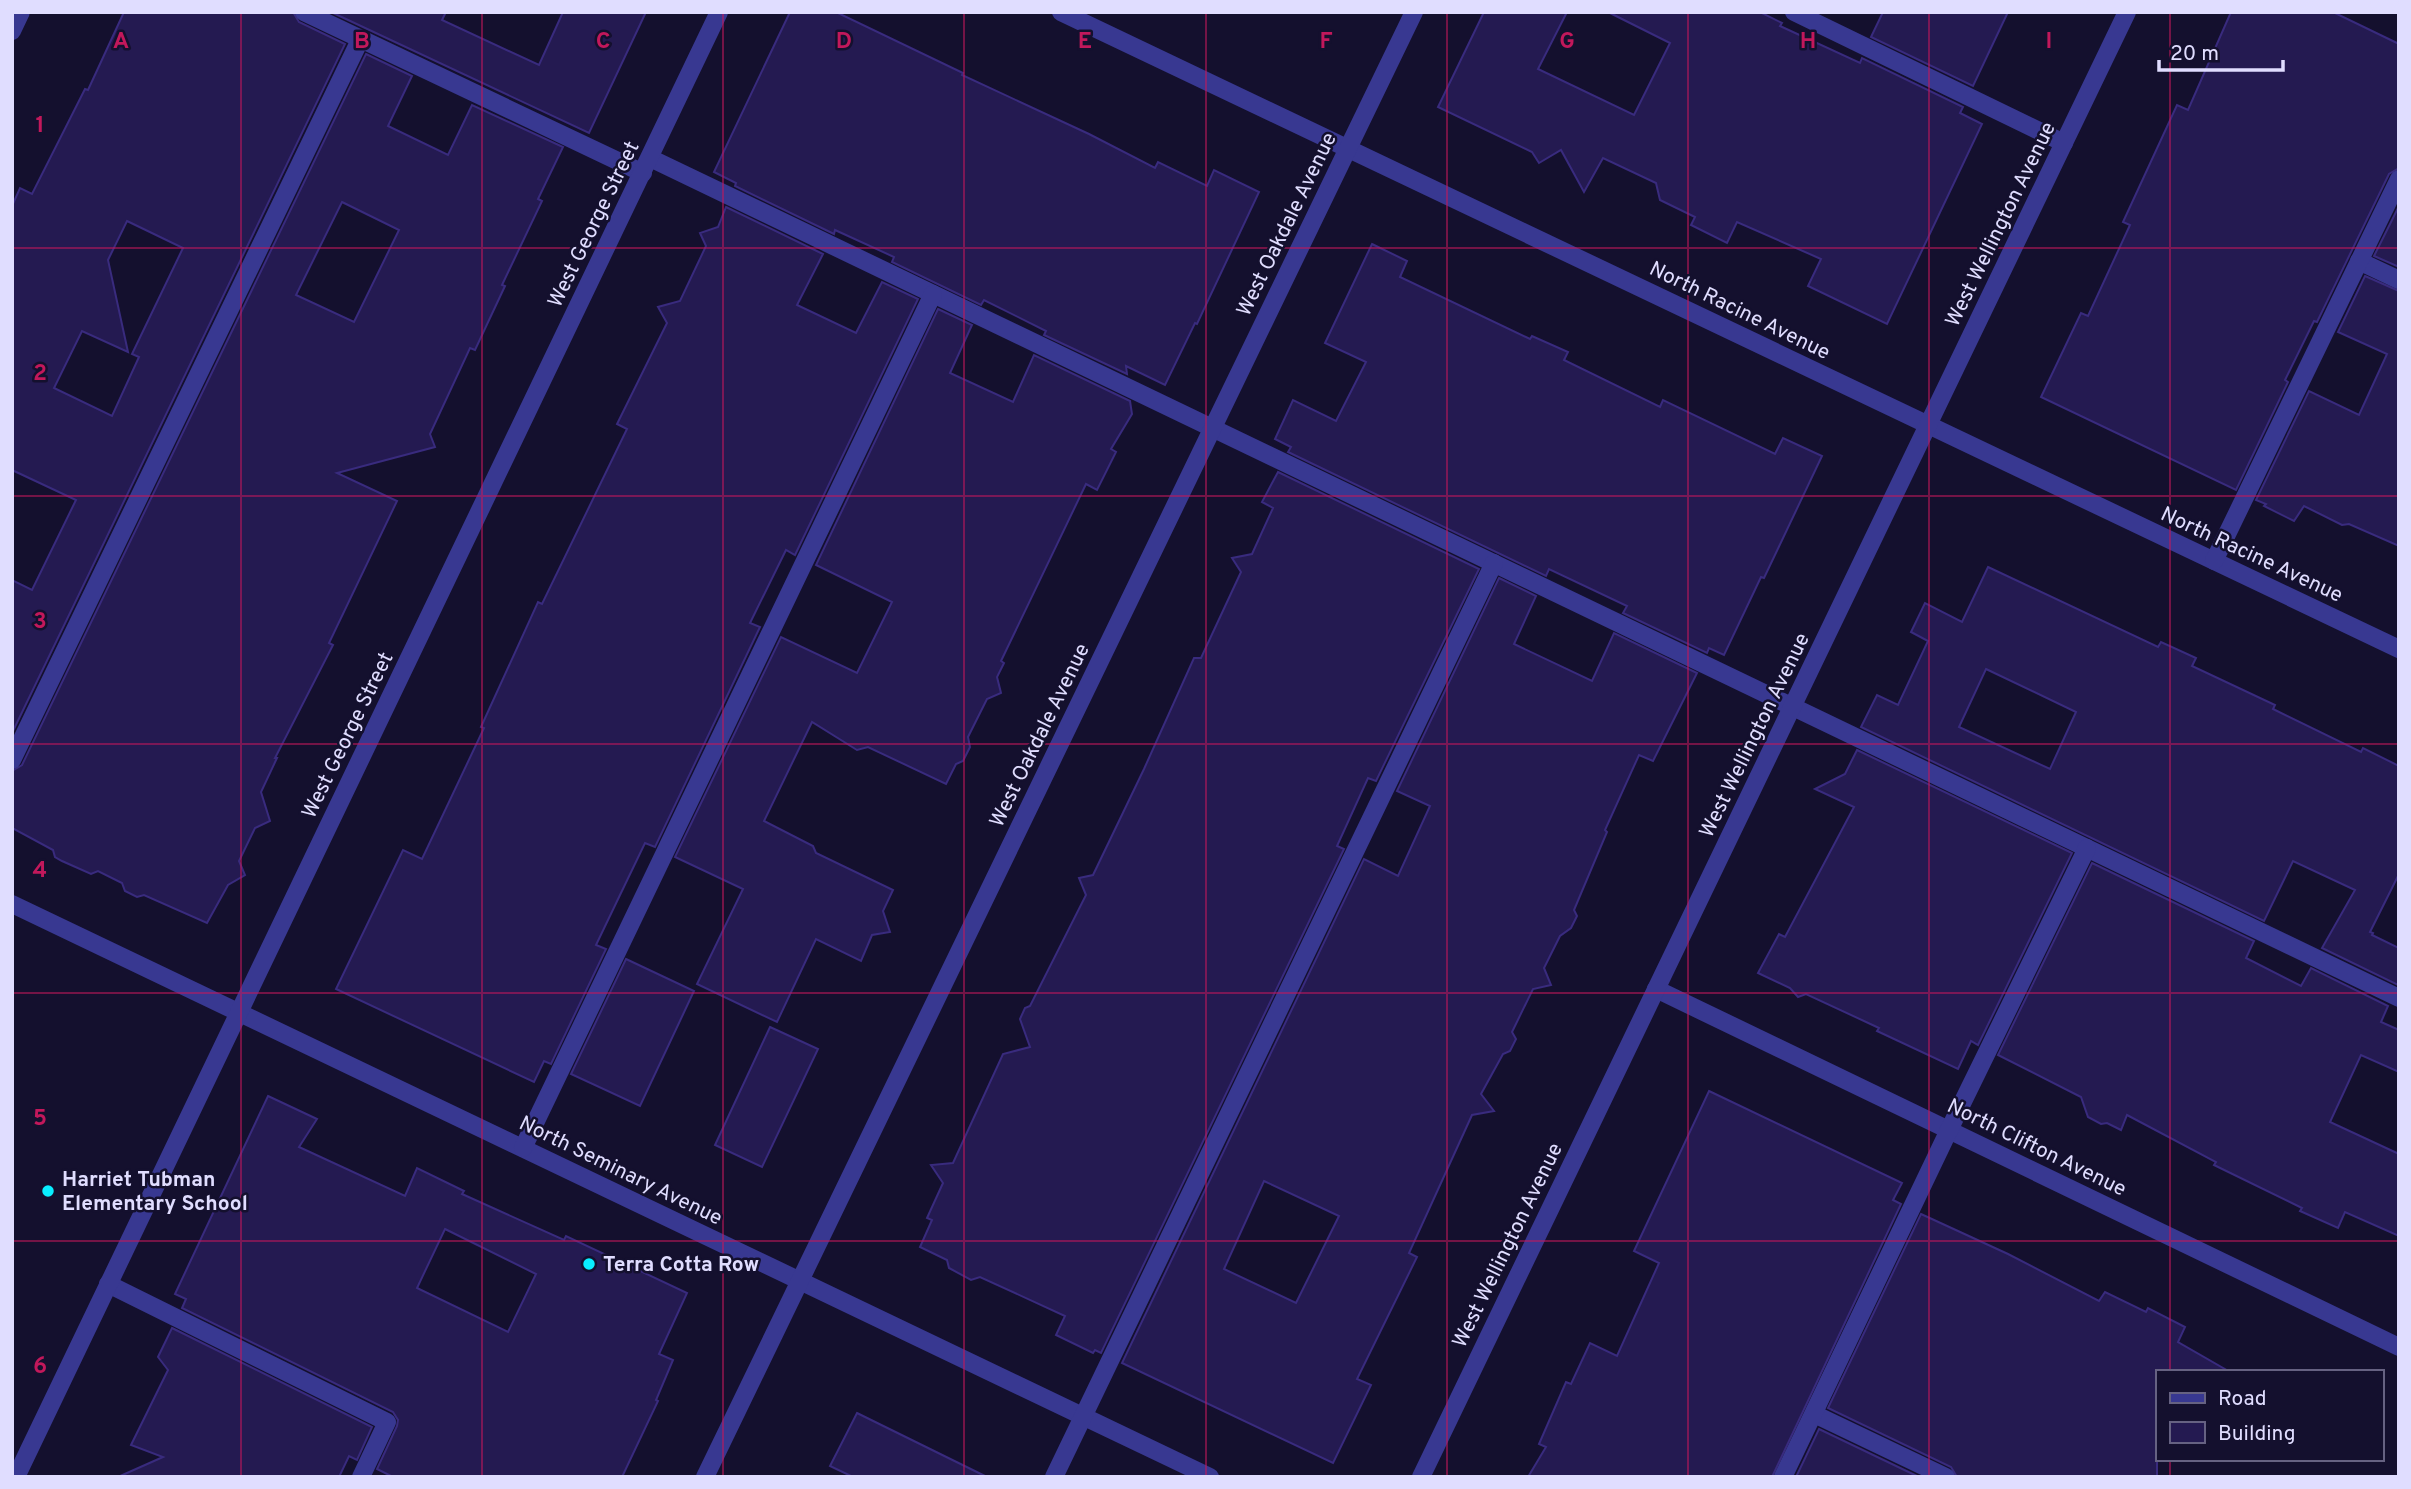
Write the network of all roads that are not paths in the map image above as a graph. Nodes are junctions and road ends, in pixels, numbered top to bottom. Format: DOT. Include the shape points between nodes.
graph roads {
  1 [pos="21,12"];
  2 [pos="304,12"];
  3 [pos="719,12"];
  4 [pos="1061,12"];
  5 [pos="1414,12"];
  6 [pos="1794,12"];
  7 [pos="2127,12"];
  8 [pos="12,31"];
  9 [pos="360,40"];
  10 [pos="2064,144"];
  11 [pos="1348,148"];
  12 [pos="647,165"];
  13 [pos="2399,179"];
  14 [pos="2359,261"];
  15 [pos="2399,280"];
  16 [pos="933,294"];
  17 [pos="1928,425"];
  18 [pos="1212,428"];
  19 [pos="2214,561"];
  20 [pos="1494,563"];
  21 [pos="2399,649"];
  22 [pos="1792,706"];
  23 [pos="12,760"];
  24 [pos="2087,848"];
  25 [pos="12,904"];
  26 [pos="1656,989"];
  27 [pos="2399,998"];
  28 [pos="239,1012"];
  29 [pos="1949,1130"];
  30 [pos="523,1148"];
  31 [pos="800,1281"];
  32 [pos="108,1284"];
  33 [pos="2399,1347"];
  34 [pos="1814,1414"];
  35 [pos="1084,1416"];
  36 [pos="16,1477"];
  37 [pos="361,1477"];
  38 [pos="705,1477"];
  39 [pos="1054,1477"];
  40 [pos="1210,1477"];
  41 [pos="1421,1477"];
  42 [pos="1783,1477"];
  43 [pos="1946,1477"];
  1 -- 8 [label="street"];
  2 -- 9 [label="street"];
  3 -- 12 [label="street, West George Street"];
  4 -- 11 [label="street, North Racine Avenue"];
  5 -- 11 [label="street, West Oakdale Avenue"];
  6 -- 10 [label="street"];
  7 -- 10 [label="street, West Wellington Avenue"];
  9 -- 12 [label="street"];
  9 -- 23 [label="street"];
  10 -- 17 [label="street, West Wellington Avenue"];
  11 -- 17 [label="street, North Racine Avenue"];
  11 -- 18 [label="street, West Oakdale Avenue"];
  12 -- 16 [label="street"];
  12 -- 28 [label="street, West George Street"];
  13 -- 14 [label="street"];
  14 -- 15 [label="street"];
  14 -- 19 [label="street"];
  16 -- 18 [label="street"];
  16 -- 30 [label="street"];
  17 -- 19 [label="street, North Racine Avenue"];
  17 -- 22 [label="street, West Wellington Avenue"];
  18 -- 20 [label="street"];
  18 -- 31 [label="street, West Oakdale Avenue"];
  19 -- 21 [label="street, North Racine Avenue"];
  20 -- 22 [label="street"];
  20 -- 35 [label="street"];
  22 -- 24 [label="street"];
  22 -- 26 [label="street, West Wellington Avenue"];
  24 -- 27 [label="street"];
  24 -- 29 [label="street"];
  25 -- 28 [label="street, North Seminary Avenue"];
  26 -- 29 [label="street, North Clifton Avenue"];
  26 -- 41 [label="street, West Wellington Avenue"];
  28 -- 30 [label="street, North Seminary Avenue"];
  28 -- 32 [label="street, West George Street"];
  29 -- 33 [label="street, North Clifton Avenue"];
  29 -- 34 [label="street"];
  30 -- 31 [label="street, North Seminary Avenue"];
  31 -- 35 [label="street, North Seminary Avenue"];
  31 -- 38 [label="street, West Oakdale Avenue"];
  32 -- 36 [label="street, West George Street"];
  32 -- 37 [label="street" via="387,1422"];
  34 -- 42 [label="street"];
  34 -- 43 [label="street"];
  35 -- 39 [label="street"];
  35 -- 40 [label="street, North Seminary Avenue"];
}
